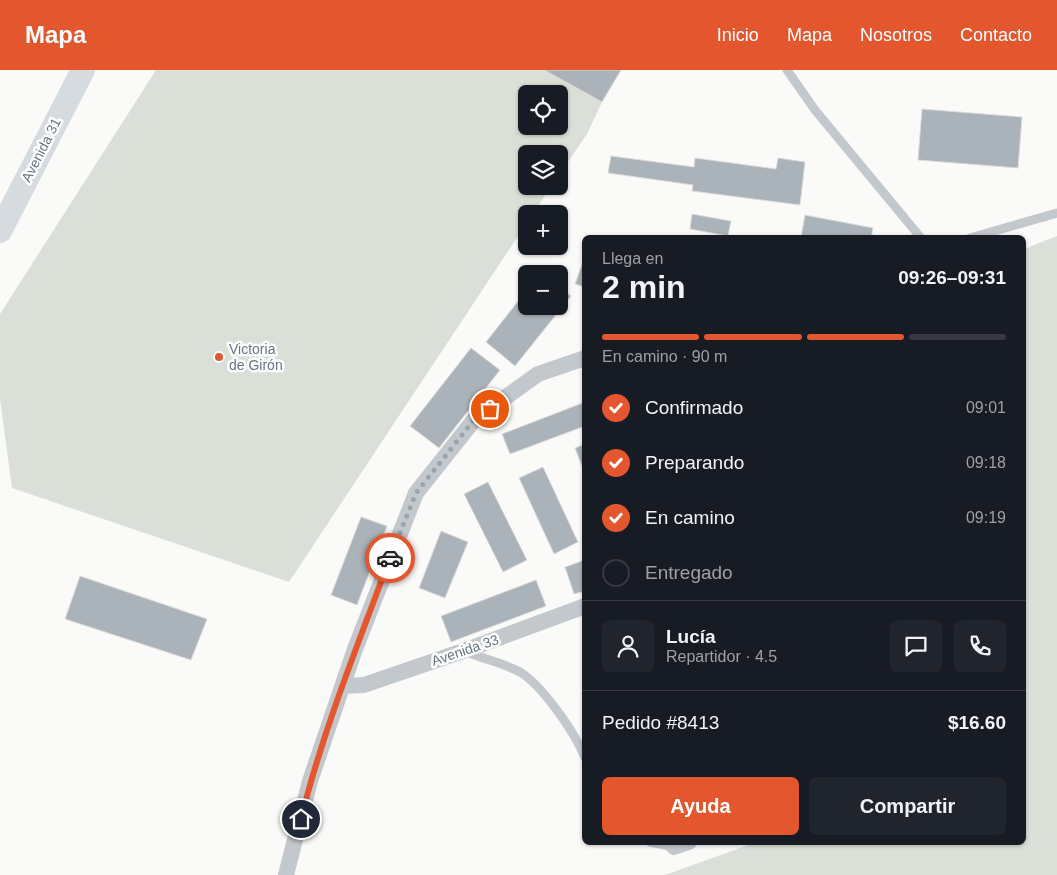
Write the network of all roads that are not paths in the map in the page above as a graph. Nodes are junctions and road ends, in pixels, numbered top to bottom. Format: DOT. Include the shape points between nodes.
graph roads {
  1 [pos="83,70"];
  2 [pos="787,70"];
  3 [pos="1057,214"];
  4 [pos="0,231"];
  5 [pos="919,235"];
  6 [pos="981,235"];
  7 [pos="582,359"];
  8 [pos="582,607"];
  9 [pos="469,649"];
  10 [pos="343,686"];
  11 [pos="582,753"];
  12 [pos="286,875"];
  1 -- 4 [label="main road, Avenida 31"];
  2 -- 5 [label="lane" via="815,110"];
  3 -- 6 [label="lane"];
  7 -- 10 [label="street" via="538,374 474,420 416,493"];
  8 -- 9 [label="street, Avenida 33"];
  9 -- 10 [label="street, Avenida 33" via="364,685"];
  9 -- 11 [label="lane" via="472,654 521,672 564,720"];
  10 -- 12 [label="street" via="310,781"];
}
